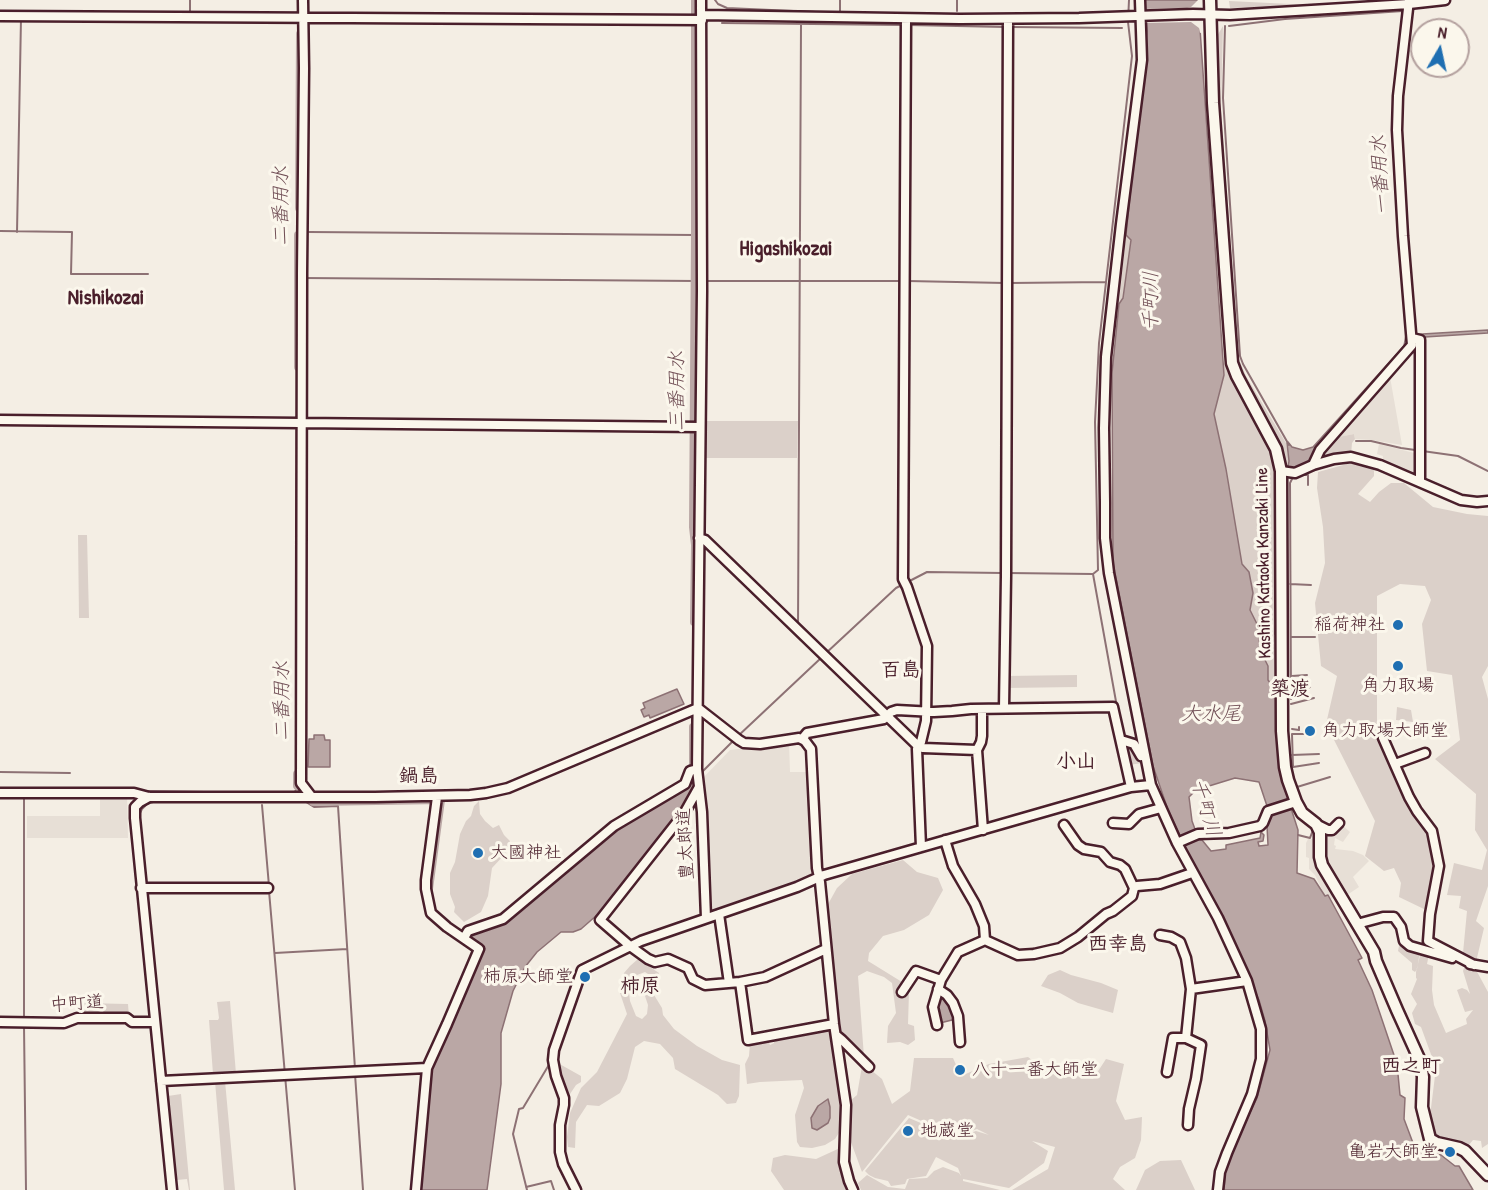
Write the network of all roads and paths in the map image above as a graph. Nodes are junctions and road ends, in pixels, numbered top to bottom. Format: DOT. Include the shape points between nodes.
graph roads {
  1 [pos="303,0"];
  2 [pos="701,0"];
  3 [pos="1140,0"];
  4 [pos="1210,0"];
  5 [pos="1445,0"];
  6 [pos="1409,2"];
  7 [pos="1206,14"];
  8 [pos="0,16"];
  9 [pos="1139,16"];
  10 [pos="301,17"];
  11 [pos="698,19"];
  12 [pos="906,23"];
  13 [pos="1008,24"];
  14 [pos="1412,336"];
  15 [pos="0,420"];
  16 [pos="302,422"];
  17 [pos="700,426"];
  18 [pos="1313,465"];
  19 [pos="1288,472"];
  20 [pos="1420,482"];
  21 [pos="1488,501"];
  22 [pos="699,538"];
  23 [pos="1004,708"];
  24 [pos="695,709"];
  25 [pos="981,709"];
  26 [pos="926,711"];
  27 [pos="889,714"];
  28 [pos="1383,738"];
  29 [pos="802,739"];
  30 [pos="1121,740"];
  31 [pos="919,744"];
  32 [pos="977,749"];
  33 [pos="1425,753"];
  34 [pos="1146,764"];
  35 [pos="1395,764"];
  36 [pos="696,775"];
  37 [pos="1151,785"];
  38 [pos="1131,787"];
  39 [pos="0,793"];
  40 [pos="311,796"];
  41 [pos="149,797"];
  42 [pos="436,800"];
  43 [pos="1294,802"];
  44 [pos="1161,808"];
  45 [pos="1113,823"];
  46 [pos="1339,823"];
  47 [pos="1316,824"];
  48 [pos="1064,825"];
  49 [pos="983,830"];
  50 [pos="945,840"];
  51 [pos="1178,842"];
  52 [pos="921,847"];
  53 [pos="1192,873"];
  54 [pos="819,880"];
  55 [pos="141,888"];
  56 [pos="268,888"];
  57 [pos="1134,888"];
  58 [pos="718,914"];
  59 [pos="706,918"];
  60 [pos="1357,924"];
  61 [pos="1160,935"];
  62 [pos="465,936"];
  63 [pos="985,940"];
  64 [pos="630,946"];
  65 [pos="826,949"];
  66 [pos="1474,965"];
  67 [pos="1488,967"];
  68 [pos="1247,981"];
  69 [pos="729,982"];
  70 [pos="740,982"];
  71 [pos="940,985"];
  72 [pos="1191,989"];
  73 [pos="902,992"];
  74 [pos="0,1022"];
  75 [pos="155,1022"];
  76 [pos="834,1024"];
  77 [pos="937,1025"];
  78 [pos="836,1035"];
  79 [pos="1186,1038"];
  80 [pos="960,1042"];
  81 [pos="869,1067"];
  82 [pos="427,1068"];
  83 [pos="1167,1072"];
  84 [pos="164,1081"];
  85 [pos="1188,1125"];
  86 [pos="1488,1175"];
  87 [pos="172,1190"];
  88 [pos="416,1190"];
  89 [pos="576,1190"];
  90 [pos="853,1190"];
  91 [pos="1218,1190"];
  1 -- 10 [label="street"];
  2 -- 11 [label="street, 豊太郎道"];
  3 -- 9 [label="street"];
  4 -- 7 [label="main road, Kashino Kataoka Kanzaki Line"];
  5 -- 6 [label="street"];
  6 -- 7 [label="street"];
  6 -- 14 [label="street" via="1397,130"];
  7 -- 9 [label="street"];
  7 -- 19 [label="main road, Kashino Kataoka Kanzaki Line" via="1232,363"];
  8 -- 10 [label="street"];
  9 -- 13 [label="street"];
  9 -- 34 [label="street" via="1142,60 1107,357 1104,438 1109,573"];
  10 -- 11 [label="street"];
  10 -- 16 [label="street"];
  11 -- 12 [label="street"];
  11 -- 17 [label="street, 豊太郎道"];
  12 -- 13 [label="street"];
  12 -- 26 [label="street" via="905,583 927,646"];
  13 -- 23 [label="street"];
  14 -- 18 [label="street" via="1412,345 1320,450"];
  14 -- 20 [label="street" via="1420,340"];
  15 -- 16 [label="street"];
  16 -- 17 [label="street"];
  16 -- 40 [label="street" via="301,783"];
  17 -- 22 [label="street, 豊太郎道"];
  18 -- 19 [label="street"];
  18 -- 20 [label="street" via="1351,457"];
  19 -- 43 [label="main road, Kashino Kataoka Kanzaki Line" via="1282,731 1285,767"];
  20 -- 21 [label="street" via="1461,500"];
  22 -- 24 [label="street, 豊太郎道"];
  22 -- 27 [label="street"];
  23 -- 25 [label="street"];
  23 -- 30 [label="street" via="1113,707"];
  24 -- 29 [label="street" via="749,744"];
  24 -- 36 [label="street, 豊太郎道"];
  24 -- 42 [label="street" via="508,788"];
  25 -- 26 [label="street"];
  25 -- 32 [label="street" via="982,736"];
  26 -- 27 [label="street" via="897,710"];
  26 -- 31 [label="street"];
  27 -- 29 [label="street" via="807,733"];
  27 -- 31 [label="street"];
  28 -- 35 [label="street"];
  29 -- 54 [label="street" via="812,754"];
  30 -- 34 [label="street" via="1136,745"];
  30 -- 38 [label="street"];
  31 -- 32 [label="street" via="923,748"];
  31 -- 52 [label="street"];
  32 -- 49 [label="street"];
  33 -- 35 [label="street"];
  34 -- 37 [label="street"];
  35 -- 66 [label="street" via="1409,797 1432,831 1439,866 1428,941"];
  36 -- 59 [label="street, 豊太郎道" via="702,812"];
  36 -- 62 [label="street" via="690,771 685,784 614,825 503,919"];
  36 -- 64 [label="street" via="685,812 600,920"];
  37 -- 38 [label="street"];
  37 -- 44 [label="street"];
  38 -- 49 [label="street"];
  39 -- 41 [label="street" via="134,793"];
  40 -- 41 [label="street"];
  40 -- 42 [label="street"];
  41 -- 55 [label="street" via="135,807"];
  42 -- 62 [label="street" via="426,880 431,913"];
  43 -- 47 [label="main road, Kashino Kataoka Kanzaki Line"];
  43 -- 51 [label="street" via="1268,811 1260,826 1198,834"];
  44 -- 45 [label="street" via="1139,814 1129,824"];
  44 -- 51 [label="street"];
  46 -- 47 [label="street" via="1332,830"];
  47 -- 60 [label="main road" via="1322,865"];
  48 -- 57 [label="street" via="1081,847 1101,852 1125,869"];
  49 -- 50 [label="street"];
  50 -- 52 [label="street"];
  50 -- 63 [label="street" via="953,866 984,926"];
  51 -- 53 [label="street"];
  52 -- 54 [label="street"];
  53 -- 57 [label="street"];
  53 -- 68 [label="street"];
  54 -- 58 [label="street"];
  54 -- 65 [label="street"];
  55 -- 56 [label="street"];
  55 -- 75 [label="street"];
  57 -- 63 [label="street" via="1132,896 1060,948 1018,955"];
  58 -- 59 [label="street"];
  58 -- 69 [label="street"];
  59 -- 64 [label="street"];
  60 -- 66 [label="street" via="1394,916 1410,946"];
  60 -- 86 [label="main road" via="1374,952 1421,1063 1422,1107 1430,1139 1465,1151"];
  61 -- 72 [label="street" via="1180,942"];
  62 -- 82 [label="street" via="479,949"];
  63 -- 71 [label="street" via="958,952"];
  64 -- 69 [label="street" via="655,962 668,958 688,968 693,979 705,985"];
  64 -- 89 [label="street" via="582,970 554,1050 556,1076 564,1098 560,1152"];
  65 -- 70 [label="street" via="765,978"];
  65 -- 76 [label="street"];
  66 -- 67 [label="street"];
  68 -- 72 [label="street"];
  68 -- 91 [label="street" via="1261,1029 1261,1059 1251,1098 1220,1173"];
  69 -- 70 [label="street"];
  70 -- 76 [label="street" via="748,1040"];
  71 -- 73 [label="street" via="916,971"];
  71 -- 77 [label="street" via="933,1007"];
  71 -- 80 [label="street" via="958,1016"];
  72 -- 79 [label="street"];
  74 -- 75 [label="street, 中町道" via="64,1023 77,1018 127,1018 132,1022"];
  75 -- 84 [label="street"];
  76 -- 78 [label="street"];
  78 -- 81 [label="street"];
  78 -- 90 [label="street" via="846,1105 844,1162"];
  79 -- 83 [label="street" via="1173,1038"];
  79 -- 85 [label="street" via="1201,1045"];
  82 -- 84 [label="street"];
  82 -- 88 [label="street"];
  84 -- 87 [label="street"];
}
